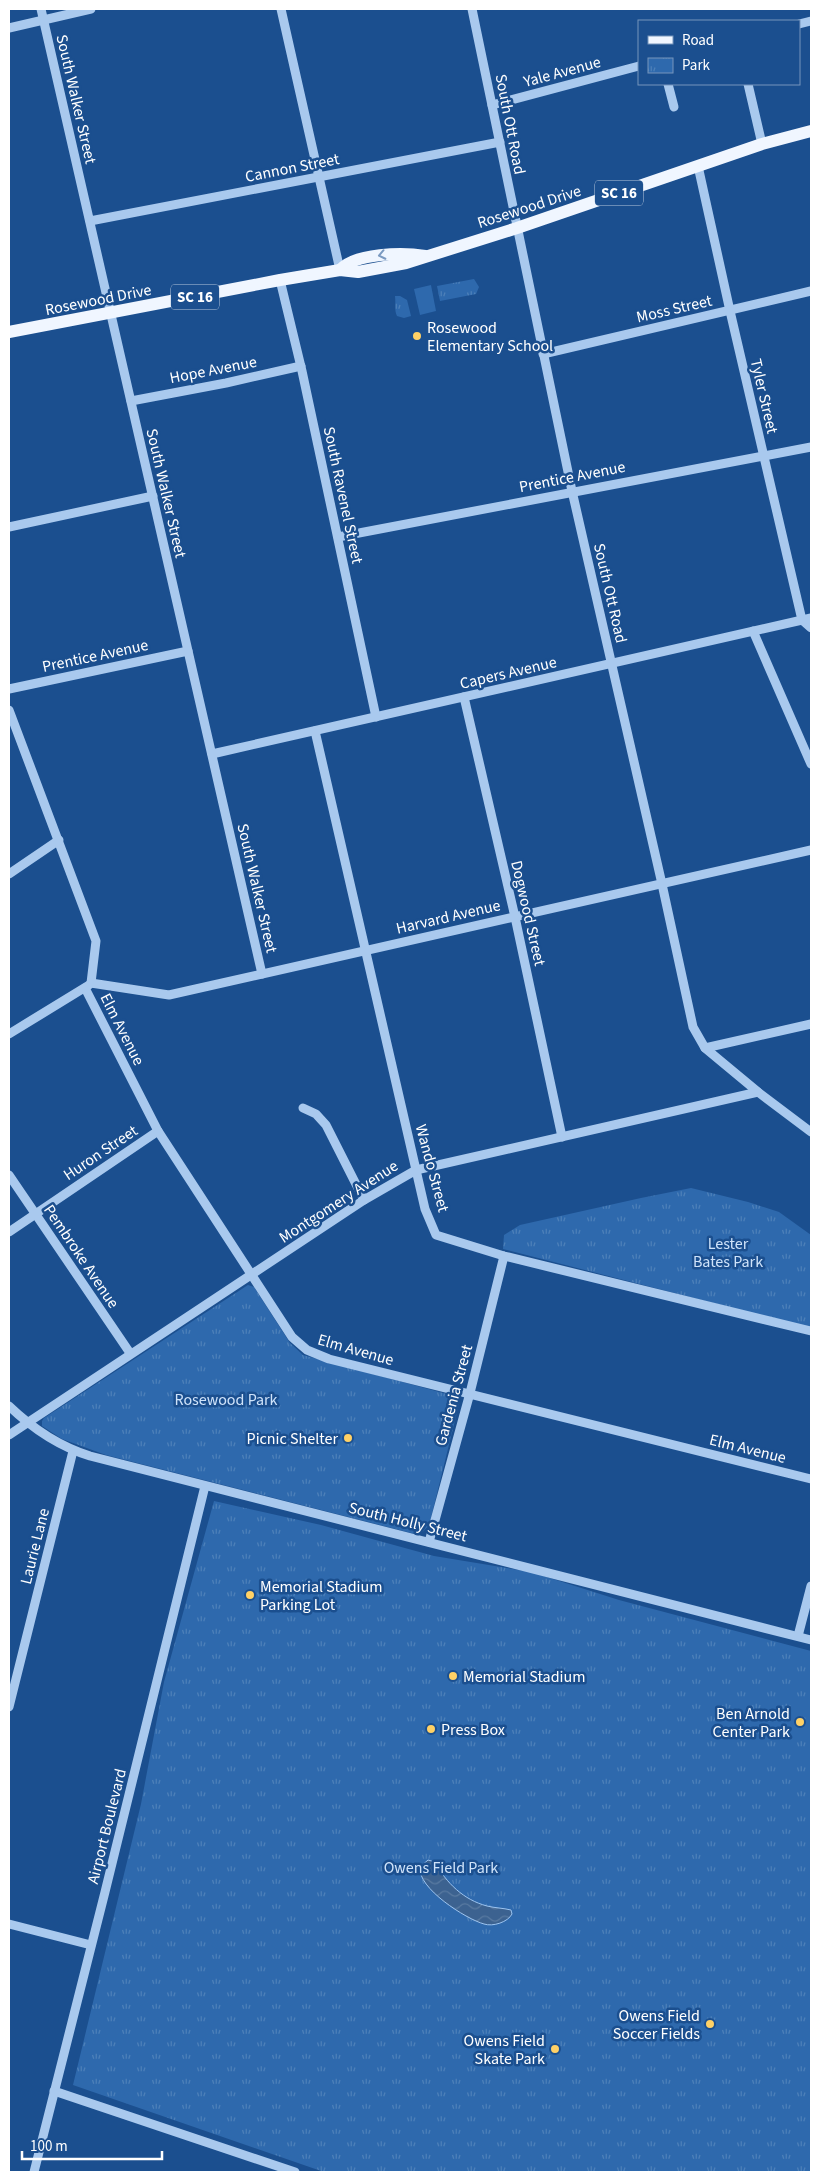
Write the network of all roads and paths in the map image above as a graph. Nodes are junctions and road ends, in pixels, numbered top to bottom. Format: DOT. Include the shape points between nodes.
graph roads {
  1 [pos="41,9"];
  2 [pos="91,9"];
  3 [pos="281,9"];
  4 [pos="472,9"];
  5 [pos="43,20"];
  6 [pos="9,28"];
  7 [pos="638,66"];
  8 [pos="668,85"];
  9 [pos="748,85"];
  10 [pos="492,105"];
  11 [pos="674,107"];
  12 [pos="811,130"];
  13 [pos="500,142"];
  14 [pos="762,144"];
  15 [pos="698,166"];
  16 [pos="319,177"];
  17 [pos="90,221"];
  18 [pos="517,228"];
  19 [pos="340,270"];
  20 [pos="280,280"];
  21 [pos="811,291"];
  22 [pos="730,311"];
  23 [pos="110,314"];
  24 [pos="9,332"];
  25 [pos="544,354"];
  26 [pos="301,366"];
  27 [pos="131,400"];
  28 [pos="811,447"];
  29 [pos="764,456"];
  30 [pos="572,491"];
  31 [pos="153,496"];
  32 [pos="9,527"];
  33 [pos="338,537"];
  34 [pos="807,619"];
  35 [pos="811,628"];
  36 [pos="753,631"];
  37 [pos="188,651"];
  38 [pos="612,664"];
  39 [pos="9,689"];
  40 [pos="464,697"];
  41 [pos="9,710"];
  42 [pos="376,717"];
  43 [pos="315,731"];
  44 [pos="212,754"];
  45 [pos="811,764"];
  46 [pos="59,840"];
  47 [pos="811,850"];
  48 [pos="9,874"];
  49 [pos="662,884"];
  50 [pos="516,916"];
  51 [pos="366,950"];
  52 [pos="262,974"];
  53 [pos="88,985"];
  54 [pos="811,1024"];
  55 [pos="9,1034"];
  56 [pos="705,1048"];
  57 [pos="758,1092"];
  58 [pos="303,1108"];
  59 [pos="158,1131"];
  60 [pos="811,1132"];
  61 [pos="562,1137"];
  62 [pos="416,1170"];
  63 [pos="9,1175"];
  64 [pos="364,1200"];
  65 [pos="35,1214"];
  66 [pos="9,1232"];
  67 [pos="504,1256"];
  68 [pos="253,1274"];
  69 [pos="811,1332"];
  70 [pos="130,1353"];
  71 [pos="470,1393"];
  72 [pos="9,1406"];
  73 [pos="27,1423"];
  74 [pos="9,1435"];
  75 [pos="73,1451"];
  76 [pos="811,1479"];
  77 [pos="205,1486"];
  78 [pos="429,1542"];
  79 [pos="811,1586"];
  80 [pos="798,1636"];
  81 [pos="811,1640"];
  82 [pos="9,1707"];
  83 [pos="9,1924"];
  84 [pos="91,1945"];
  85 [pos="54,2091"];
  86 [pos="34,2172"];
  87 [pos="294,2172"];
  1 -- 5 [label="street, South Walker Street"];
  2 -- 5 [label="street"];
  3 -- 16 [label="street"];
  4 -- 10 [label="street, South Ott Road"];
  5 -- 6 [label="street"];
  5 -- 17 [label="street, South Walker Street"];
  7 -- 10 [label="street, Yale Avenue"];
  8 -- 11 [label="street"];
  9 -- 14 [label="street"];
  10 -- 13 [label="street, South Ott Road"];
  12 -- 14 [label="main road, Rosewood Drive / SC 16"];
  13 -- 16 [label="street, Cannon Street"];
  13 -- 18 [label="street, South Ott Road"];
  14 -- 15 [label="main road, Rosewood Drive / SC 16"];
  15 -- 18 [label="main road, Rosewood Drive / SC 16"];
  15 -- 22 [label="street, Tyler Street"];
  16 -- 17 [label="street, Cannon Street"];
  16 -- 19 [label="street"];
  17 -- 23 [label="street, South Walker Street"];
  18 -- 19 [label="main road, Rosewood Drive / SC 16" via="427,256 394,253 346,263"];
  18 -- 25 [label="street, South Ott Road"];
  19 -- 20 [label="main road, Rosewood Drive / SC 16"];
  20 -- 23 [label="main road, Rosewood Drive / SC 16"];
  20 -- 26 [label="street, South Ravenel Street"];
  21 -- 22 [label="street, Moss Street"];
  22 -- 25 [label="street, Moss Street"];
  22 -- 29 [label="street, Tyler Street"];
  23 -- 24 [label="main road, Rosewood Drive / SC 16"];
  23 -- 27 [label="street, South Walker Street"];
  25 -- 30 [label="street, South Ott Road"];
  26 -- 27 [label="street, Hope Avenue"];
  26 -- 33 [label="street, South Ravenel Street"];
  27 -- 31 [label="street, South Walker Street"];
  28 -- 29 [label="street, Prentice Avenue"];
  29 -- 30 [label="street, Prentice Avenue"];
  29 -- 34 [label="street, Tyler Street"];
  30 -- 33 [label="street, Prentice Avenue"];
  30 -- 38 [label="street, South Ott Road"];
  31 -- 32 [label="street"];
  31 -- 37 [label="street, South Walker Street"];
  33 -- 42 [label="street, South Ravenel Street"];
  34 -- 35 [label="street"];
  34 -- 36 [label="street, Capers Avenue"];
  36 -- 38 [label="street, Capers Avenue"];
  36 -- 45 [label="street"];
  37 -- 39 [label="street, Prentice Avenue"];
  37 -- 44 [label="street, South Walker Street"];
  38 -- 40 [label="street, Capers Avenue"];
  38 -- 49 [label="street, South Ott Road"];
  40 -- 42 [label="street, Capers Avenue"];
  40 -- 50 [label="street, Dogwood Street"];
  41 -- 46 [label="street, Elm Avenue"];
  42 -- 43 [label="street, Capers Avenue"];
  43 -- 44 [label="street, Capers Avenue"];
  43 -- 51 [label="street, Wando Street"];
  44 -- 52 [label="street, South Walker Street"];
  46 -- 48 [label="street"];
  46 -- 53 [label="street, Elm Avenue" via="96,941"];
  47 -- 49 [label="street, Harvard Avenue"];
  49 -- 50 [label="street, Harvard Avenue"];
  49 -- 56 [label="street, South Ott Road" via="692,1027"];
  50 -- 51 [label="street, Harvard Avenue"];
  50 -- 61 [label="street, Dogwood Street"];
  51 -- 52 [label="street, Harvard Avenue"];
  51 -- 62 [label="street, Wando Street"];
  52 -- 53 [label="street, Harvard Avenue" via="169,995"];
  53 -- 55 [label="street"];
  53 -- 59 [label="street, Elm Avenue"];
  54 -- 56 [label="street"];
  56 -- 57 [label="street, South Ott Road"];
  57 -- 60 [label="street, South Ott Road"];
  57 -- 61 [label="street, Montgomery Avenue"];
  58 -- 64 [label="street" via="316,1114 326,1125"];
  59 -- 65 [label="street, Huron Street"];
  59 -- 68 [label="street, Elm Avenue"];
  61 -- 62 [label="street, Montgomery Avenue"];
  62 -- 64 [label="street, Montgomery Avenue"];
  62 -- 67 [label="street, Wando Street" via="425,1209 436,1234"];
  63 -- 65 [label="street, Pembroke Avenue"];
  64 -- 68 [label="street, Montgomery Avenue"];
  65 -- 66 [label="street, Huron Street"];
  65 -- 70 [label="street, Pembroke Avenue"];
  67 -- 69 [label="street, Wando Street"];
  67 -- 71 [label="street, Gardenia Street"];
  68 -- 70 [label="street, Montgomery Avenue"];
  68 -- 71 [label="street, Elm Avenue" via="292,1337 307,1350 326,1358"];
  70 -- 73 [label="street, Montgomery Avenue"];
  71 -- 76 [label="street, Elm Avenue"];
  71 -- 78 [label="street, Gardenia Street"];
  72 -- 73 [label="street, South Holly Street"];
  73 -- 74 [label="street, Montgomery Avenue"];
  73 -- 75 [label="street, South Holly Street"];
  75 -- 77 [label="street, South Holly Street"];
  75 -- 82 [label="street, Laurie Lane"];
  77 -- 78 [label="street, South Holly Street"];
  77 -- 84 [label="street, Airport Boulevard"];
  78 -- 80 [label="street, South Holly Street"];
  79 -- 80 [label="street"];
  80 -- 81 [label="street, South Holly Street"];
  83 -- 84 [label="street"];
  84 -- 85 [label="street, Airport Boulevard"];
  85 -- 86 [label="street, Airport Boulevard"];
  85 -- 87 [label="street"];
}
